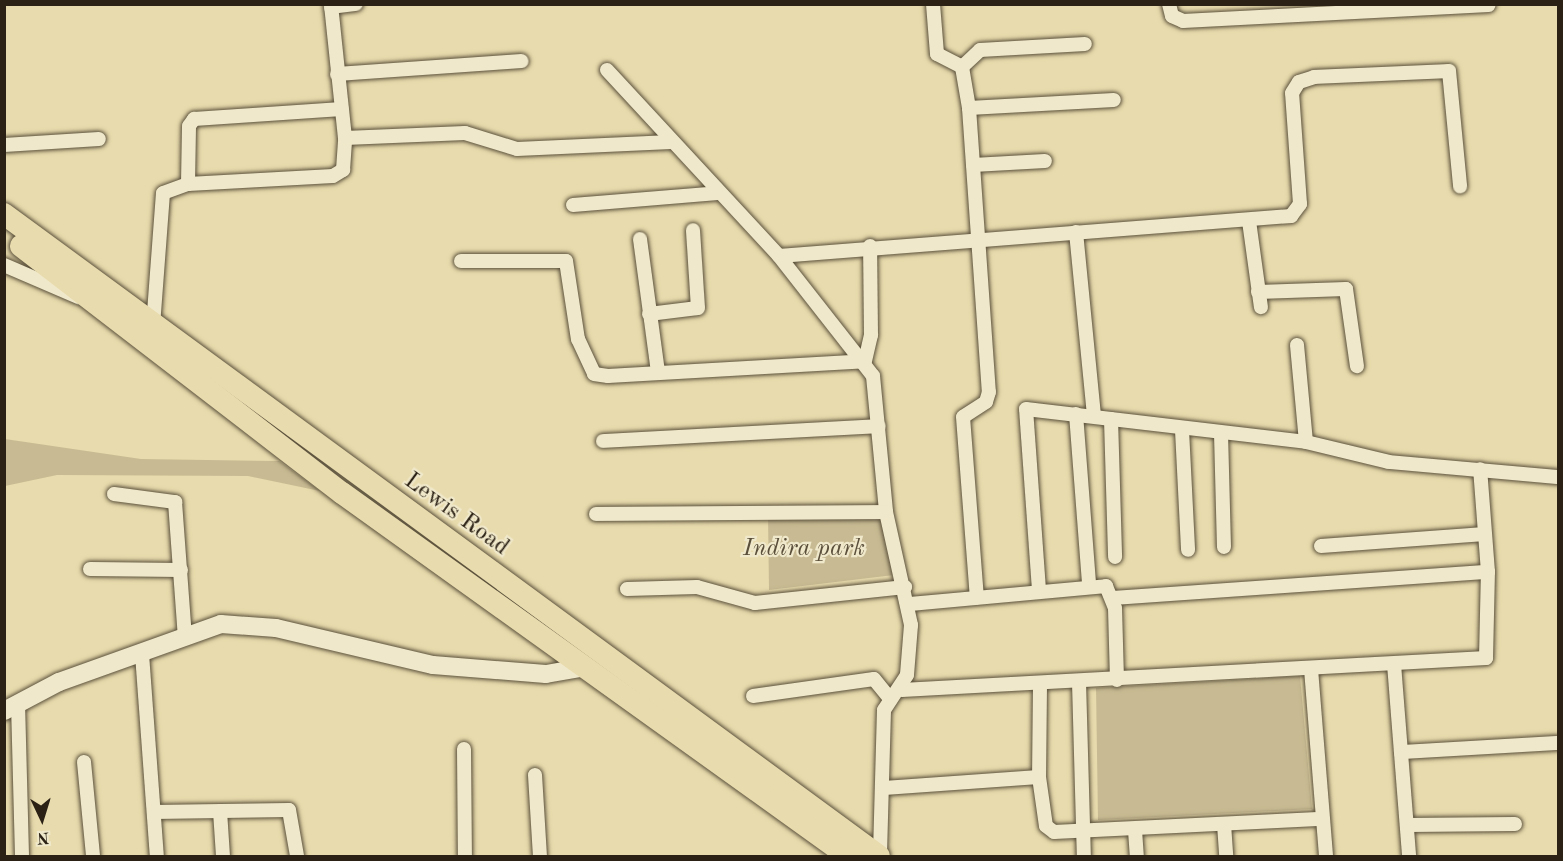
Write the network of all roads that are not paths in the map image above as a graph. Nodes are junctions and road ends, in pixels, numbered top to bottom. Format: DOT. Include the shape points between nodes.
graph roads {
  1 [pos="356,4"];
  2 [pos="933,4"];
  3 [pos="1169,4"];
  4 [pos="1489,4"];
  5 [pos="331,6"];
  6 [pos="1085,44"];
  7 [pos="522,61"];
  8 [pos="962,67"];
  9 [pos="607,70"];
  10 [pos="337,74"];
  11 [pos="1114,100"];
  12 [pos="969,108"];
  13 [pos="342,109"];
  14 [pos="345,138"];
  15 [pos="99,139"];
  16 [pos="671,142"];
  17 [pos="4,145"];
  18 [pos="1045,161"];
  19 [pos="973,165"];
  20 [pos="188,184"];
  21 [pos="1460,186"];
  22 [pos="718,193"];
  23 [pos="573,205"];
  24 [pos="4,214"];
  25 [pos="1249,221"];
  26 [pos="693,230"];
  27 [pos="1076,232"];
  28 [pos="4,234"];
  29 [pos="978,237"];
  30 [pos="640,239"];
  31 [pos="870,246"];
  32 [pos="779,256"];
  33 [pos="461,261"];
  34 [pos="4,265"];
  35 [pos="1258,292"];
  36 [pos="88,301"];
  37 [pos="1261,307"];
  38 [pos="649,314"];
  39 [pos="153,326"];
  40 [pos="1297,345"];
  41 [pos="865,362"];
  42 [pos="1357,366"];
  43 [pos="658,372"];
  44 [pos="1076,414"];
  45 [pos="1094,416"];
  46 [pos="1111,419"];
  47 [pos="879,426"];
  48 [pos="1182,430"];
  49 [pos="1221,433"];
  50 [pos="603,441"];
  51 [pos="1306,442"];
  52 [pos="1480,469"];
  53 [pos="1558,477"];
  54 [pos="348,484"];
  55 [pos="114,494"];
  56 [pos="886,512"];
  57 [pos="596,514"];
  58 [pos="1485,534"];
  59 [pos="1321,546"];
  60 [pos="1224,547"];
  61 [pos="1188,550"];
  62 [pos="1116,557"];
  63 [pos="90,569"];
  64 [pos="181,570"];
  65 [pos="1488,572"];
  66 [pos="1089,584"];
  67 [pos="905,587"];
  68 [pos="627,589"];
  69 [pos="1039,590"];
  70 [pos="977,597"];
  71 [pos="1113,598"];
  72 [pos="910,604"];
  73 [pos="523,609"];
  74 [pos="185,637"];
  75 [pos="141,654"];
  76 [pos="1394,664"];
  77 [pos="586,667"];
  78 [pos="1311,669"];
  79 [pos="1117,680"];
  80 [pos="1079,682"];
  81 [pos="1040,685"];
  82 [pos="902,690"];
  83 [pos="753,696"];
  84 [pos="890,699"];
  85 [pos="11,707"];
  86 [pos="1558,743"];
  87 [pos="464,749"];
  88 [pos="1401,752"];
  89 [pos="84,762"];
  90 [pos="535,775"];
  91 [pos="1039,777"];
  92 [pos="884,788"];
  93 [pos="793,803"];
  94 [pos="220,811"];
  95 [pos="154,812"];
  96 [pos="1323,819"];
  97 [pos="1224,824"];
  98 [pos="1515,824"];
  99 [pos="1407,825"];
  100 [pos="1135,830"];
  101 [pos="1083,832"];
  102 [pos="22,856"];
  103 [pos="93,856"];
  104 [pos="157,856"];
  105 [pos="223,856"];
  106 [pos="297,856"];
  107 [pos="465,856"];
  108 [pos="540,856"];
  109 [pos="848,856"];
  110 [pos="879,856"];
  111 [pos="1084,856"];
  112 [pos="1137,856"];
  113 [pos="1226,856"];
  114 [pos="1326,856"];
  115 [pos="1408,856"];
  1 -- 5 [label="street"];
  2 -- 8 [label="street" via="937,54"];
  3 -- 4 [label="street" via="1176,20 1183,21"];
  5 -- 10 [label="street"];
  6 -- 8 [label="street" via="980,50"];
  7 -- 10 [label="street"];
  8 -- 12 [label="street"];
  9 -- 16 [label="street"];
  10 -- 13 [label="street"];
  11 -- 12 [label="street"];
  12 -- 19 [label="street"];
  13 -- 14 [label="street"];
  13 -- 20 [label="street" via="194,119 189,126"];
  14 -- 16 [label="street" via="465,133 518,149"];
  14 -- 20 [label="street" via="343,170 333,177"];
  15 -- 17 [label="street"];
  16 -- 22 [label="street"];
  18 -- 19 [label="street"];
  19 -- 29 [label="street"];
  20 -- 39 [label="street" via="170,187 159,202"];
  21 -- 25 [label="street" via="1449,71 1314,77 1299,82 1292,93 1299,209 1291,216"];
  22 -- 23 [label="street"];
  22 -- 32 [label="street"];
  24 -- 39 [label="main road, Lewis Road"];
  25 -- 27 [label="street"];
  25 -- 35 [label="street"];
  26 -- 38 [label="street" via="698,308"];
  27 -- 29 [label="street"];
  27 -- 45 [label="street"];
  28 -- 36 [label="main road, Lewis Road"];
  29 -- 31 [label="street"];
  29 -- 70 [label="street" via="988,396 965,413 962,424"];
  30 -- 38 [label="street"];
  31 -- 32 [label="street"];
  31 -- 41 [label="street" via="871,335"];
  32 -- 41 [label="street"];
  33 -- 43 [label="street" via="560,257 568,268 575,333 594,374"];
  34 -- 36 [label="street"];
  35 -- 37 [label="street"];
  35 -- 42 [label="street" via="1346,289"];
  36 -- 54 [label="main road, Lewis Road" via="284,449"];
  38 -- 43 [label="street"];
  39 -- 54 [label="main road, Lewis Road" via="300,433"];
  40 -- 51 [label="street"];
  41 -- 43 [label="street"];
  41 -- 47 [label="street" via="878,393"];
  44 -- 45 [label="street"];
  44 -- 66 [label="street"];
  44 -- 69 [label="street" via="1026,409"];
  45 -- 46 [label="street"];
  46 -- 48 [label="street"];
  46 -- 62 [label="street"];
  47 -- 50 [label="street"];
  47 -- 56 [label="street"];
  48 -- 49 [label="street"];
  48 -- 61 [label="street"];
  49 -- 51 [label="street"];
  49 -- 60 [label="street"];
  51 -- 52 [label="street" via="1389,462"];
  52 -- 53 [label="street"];
  52 -- 58 [label="street"];
  54 -- 73 [label="main road, Lewis Road"];
  55 -- 64 [label="street" via="175,501"];
  56 -- 57 [label="street"];
  56 -- 67 [label="street"];
  58 -- 59 [label="street"];
  58 -- 65 [label="street"];
  63 -- 64 [label="street"];
  64 -- 74 [label="street"];
  65 -- 71 [label="street"];
  65 -- 76 [label="street" via="1486,658"];
  66 -- 69 [label="street"];
  66 -- 71 [label="street" via="1106,586"];
  67 -- 68 [label="street" via="755,603 697,587"];
  67 -- 72 [label="street"];
  69 -- 70 [label="street"];
  70 -- 72 [label="street"];
  71 -- 79 [label="street"];
  72 -- 82 [label="street" via="910,658"];
  73 -- 77 [label="main road, Lewis Road"];
  73 -- 93 [label="main road, Lewis Road"];
  74 -- 75 [label="street"];
  74 -- 77 [label="street" via="221,624 243,623 433,665 546,674"];
  75 -- 85 [label="street"];
  75 -- 95 [label="street"];
  76 -- 78 [label="street"];
  76 -- 88 [label="street"];
  77 -- 93 [label="main road, Lewis Road"];
  78 -- 79 [label="street"];
  78 -- 96 [label="street"];
  79 -- 80 [label="street"];
  80 -- 81 [label="street"];
  80 -- 101 [label="street"];
  81 -- 82 [label="street"];
  81 -- 91 [label="street"];
  82 -- 84 [label="street"];
  83 -- 84 [label="street" via="874,679"];
  84 -- 92 [label="street" via="882,740"];
  85 -- 102 [label="street"];
  86 -- 88 [label="street"];
  87 -- 107 [label="street"];
  88 -- 99 [label="street"];
  89 -- 103 [label="street"];
  90 -- 108 [label="street"];
  91 -- 92 [label="street"];
  91 -- 101 [label="street" via="1046,826 1054,832"];
  92 -- 110 [label="street"];
  93 -- 109 [label="main road, Lewis Road"];
  93 -- 110 [label="main road, Lewis Road"];
  94 -- 95 [label="street"];
  94 -- 105 [label="street"];
  94 -- 106 [label="street" via="289,810"];
  95 -- 104 [label="street"];
  96 -- 97 [label="street"];
  96 -- 114 [label="street"];
  97 -- 100 [label="street"];
  97 -- 113 [label="street"];
  98 -- 99 [label="street"];
  99 -- 115 [label="street"];
  100 -- 101 [label="street"];
  100 -- 112 [label="street"];
  101 -- 111 [label="street"];
}
